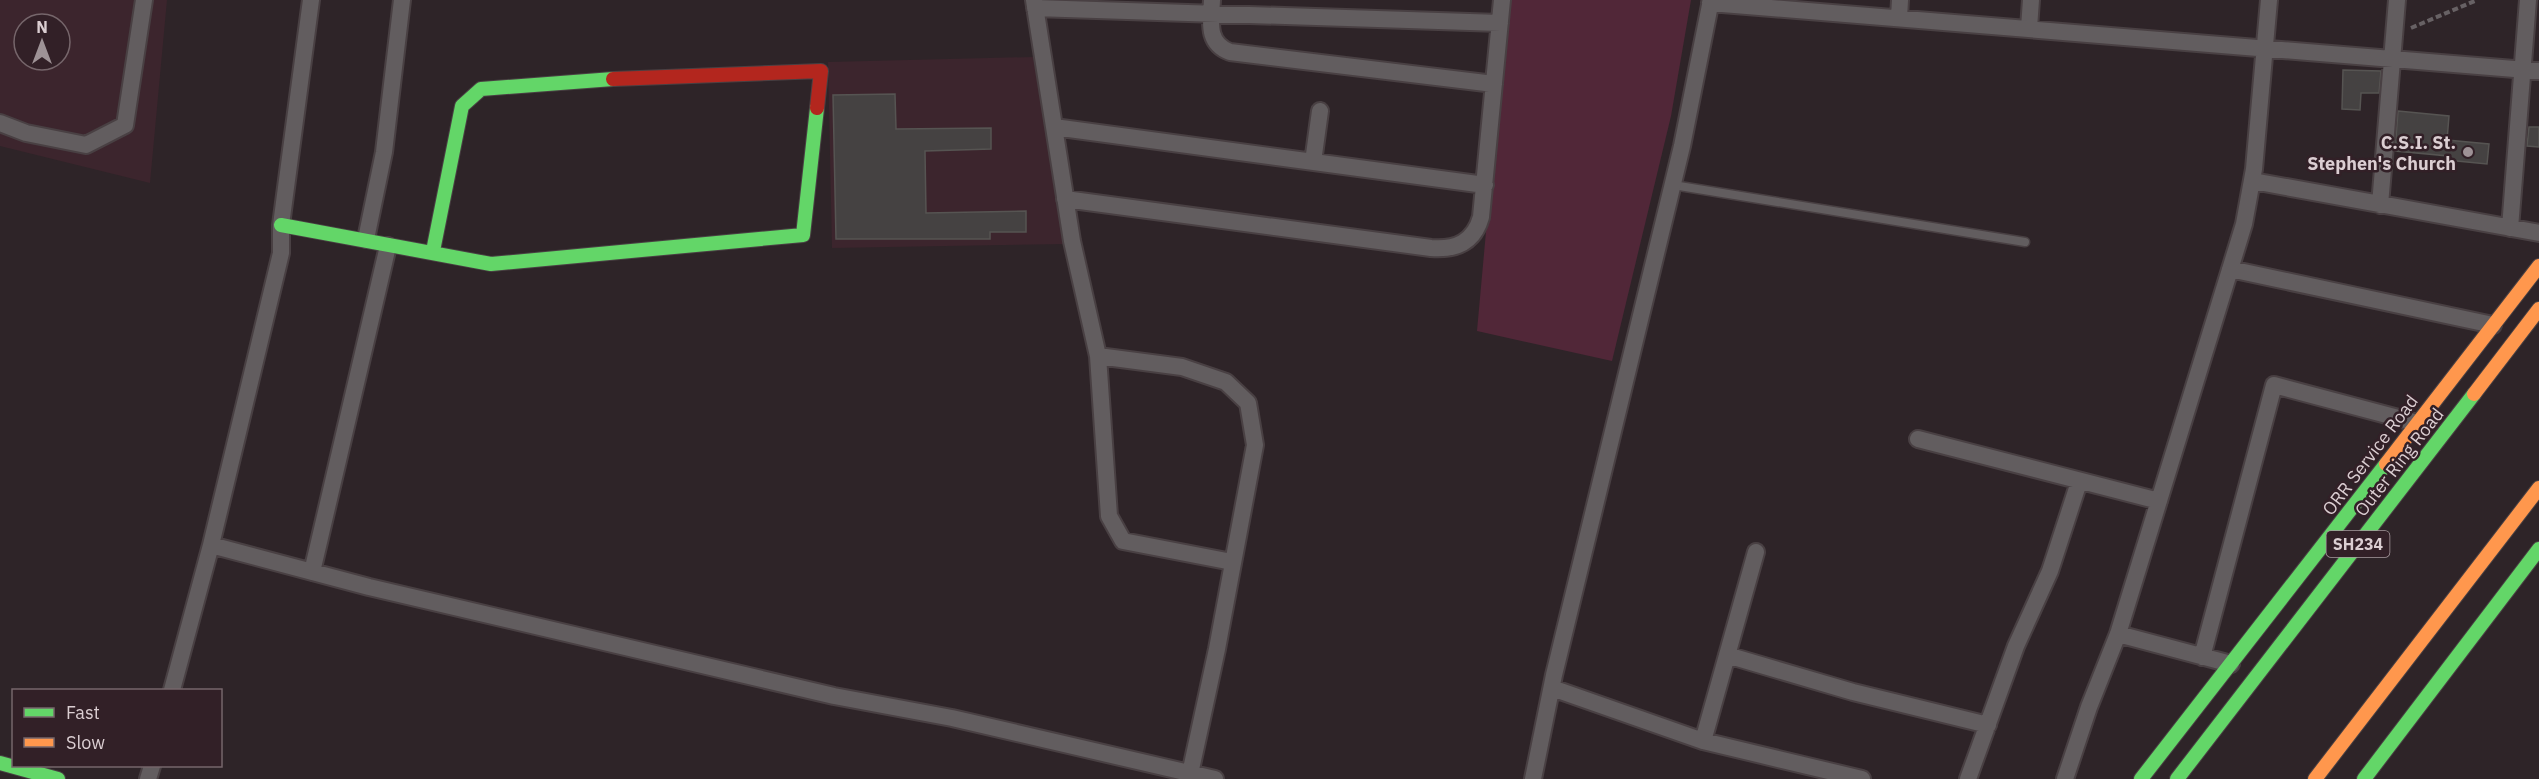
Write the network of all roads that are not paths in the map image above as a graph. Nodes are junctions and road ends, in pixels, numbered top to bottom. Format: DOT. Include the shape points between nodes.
graph roads {
  1 [pos="144,0"];
  2 [pos="311,0"];
  3 [pos="402,0"];
  4 [pos="1502,0"];
  5 [pos="1900,0"];
  6 [pos="2031,0"];
  7 [pos="2269,0"];
  8 [pos="2397,0"];
  9 [pos="2528,0"];
  10 [pos="1710,1"];
  11 [pos="1034,4"];
  12 [pos="1823,6"];
  13 [pos="1212,7"];
  14 [pos="1899,18"];
  15 [pos="1500,23"];
  16 [pos="2029,28"];
  17 [pos="2265,46"];
  18 [pos="2393,57"];
  19 [pos="2531,70"];
  20 [pos="1494,84"];
  21 [pos="1320,111"];
  22 [pos="0,123"];
  23 [pos="1054,127"];
  24 [pos="1313,162"];
  25 [pos="2253,181"];
  26 [pos="1485,185"];
  27 [pos="1672,185"];
  28 [pos="1065,199"];
  29 [pos="2380,205"];
  30 [pos="281,225"];
  31 [pos="2510,228"];
  32 [pos="2539,233"];
  33 [pos="366,239"];
  34 [pos="2025,243"];
  35 [pos="388,246"];
  36 [pos="433,251"];
  37 [pos="2539,266"];
  38 [pos="2230,269"];
  39 [pos="2539,309"];
  40 [pos="2493,325"];
  41 [pos="1098,356"];
  42 [pos="2417,423"];
  43 [pos="1918,440"];
  44 [pos="2079,482"];
  45 [pos="2539,488"];
  46 [pos="2159,501"];
  47 [pos="211,545"];
  48 [pos="2539,549"];
  49 [pos="1756,552"];
  50 [pos="1232,562"];
  51 [pos="312,572"];
  52 [pos="2118,634"];
  53 [pos="1727,655"];
  54 [pos="2202,657"];
  55 [pos="2232,664"];
  56 [pos="1552,688"];
  57 [pos="172,689"];
  58 [pos="1988,725"];
  59 [pos="1702,741"];
  60 [pos="14,767"];
  61 [pos="1190,774"];
  62 [pos="58,779"];
  63 [pos="1215,779"];
  64 [pos="1533,779"];
  65 [pos="1862,779"];
  66 [pos="1968,779"];
  67 [pos="2065,779"];
  68 [pos="2141,779"];
  69 [pos="2177,779"];
  70 [pos="2315,779"];
  71 [pos="2364,779"];
  1 -- 22 [label="street" via="125,125 86,145 26,133"];
  2 -- 30 [label="street"];
  3 -- 33 [label="street" via="384,152"];
  4 -- 15 [label="street"];
  5 -- 14 [label="street"];
  6 -- 16 [label="street"];
  7 -- 17 [label="street"];
  8 -- 18 [label="street"];
  9 -- 19 [label="street"];
  10 -- 12 [label="street"];
  10 -- 27 [label="street"];
  11 -- 13 [label="street"];
  11 -- 23 [label="street"];
  12 -- 14 [label="street"];
  13 -- 15 [label="street"];
  13 -- 20 [label="street" via="1215,42 1230,52"];
  14 -- 16 [label="street"];
  15 -- 20 [label="street"];
  16 -- 17 [label="street"];
  17 -- 18 [label="street"];
  17 -- 25 [label="street"];
  18 -- 19 [label="street"];
  18 -- 29 [label="street"];
  19 -- 31 [label="street"];
  20 -- 26 [label="street"];
  21 -- 24 [label="street"];
  23 -- 24 [label="street"];
  23 -- 28 [label="street"];
  24 -- 26 [label="street"];
  25 -- 29 [label="street"];
  25 -- 38 [label="street"];
  26 -- 28 [label="street" via="1481,217 1474,234 1459,245 1441,249"];
  27 -- 34 [label="lane"];
  27 -- 56 [label="street"];
  28 -- 41 [label="street"];
  29 -- 31 [label="street"];
  30 -- 33 [label="main road"];
  30 -- 47 [label="street" via="281,253"];
  31 -- 32 [label="street"];
  33 -- 35 [label="main road"];
  35 -- 36 [label="main road"];
  35 -- 51 [label="street"];
  36 -- 36 [label="main road" via="491,264 803,235 821,71 482,89 462,106"];
  37 -- 40 [label="main road, ORR Service Road"];
  38 -- 40 [label="street"];
  38 -- 46 [label="street"];
  39 -- 69 [label="main road, Outer Ring Road / SH234"];
  40 -- 42 [label="main road, ORR Service Road"];
  41 -- 50 [label="street" via="1109,516 1123,541"];
  41 -- 50 [label="street" via="1182,367 1226,382 1248,404 1255,445"];
  42 -- 54 [label="street" via="2274,385"];
  42 -- 55 [label="main road, ORR Service Road"];
  43 -- 44 [label="street"];
  44 -- 46 [label="street"];
  44 -- 58 [label="street" via="2050,571 2016,646"];
  45 -- 70 [label="main road"];
  46 -- 52 [label="street"];
  47 -- 51 [label="street"];
  47 -- 57 [label="street"];
  48 -- 71 [label="main road"];
  49 -- 53 [label="street"];
  50 -- 61 [label="street"];
  51 -- 61 [label="street" via="834,696 952,718"];
  52 -- 54 [label="street"];
  52 -- 67 [label="street"];
  53 -- 58 [label="street" via="1853,692"];
  53 -- 59 [label="street"];
  54 -- 55 [label="street"];
  55 -- 68 [label="main road, ORR Service Road"];
  56 -- 59 [label="street"];
  56 -- 64 [label="street"];
  58 -- 66 [label="street"];
  59 -- 65 [label="street"];
  60 -- 62 [label="main road"];
  61 -- 63 [label="street"];
}
